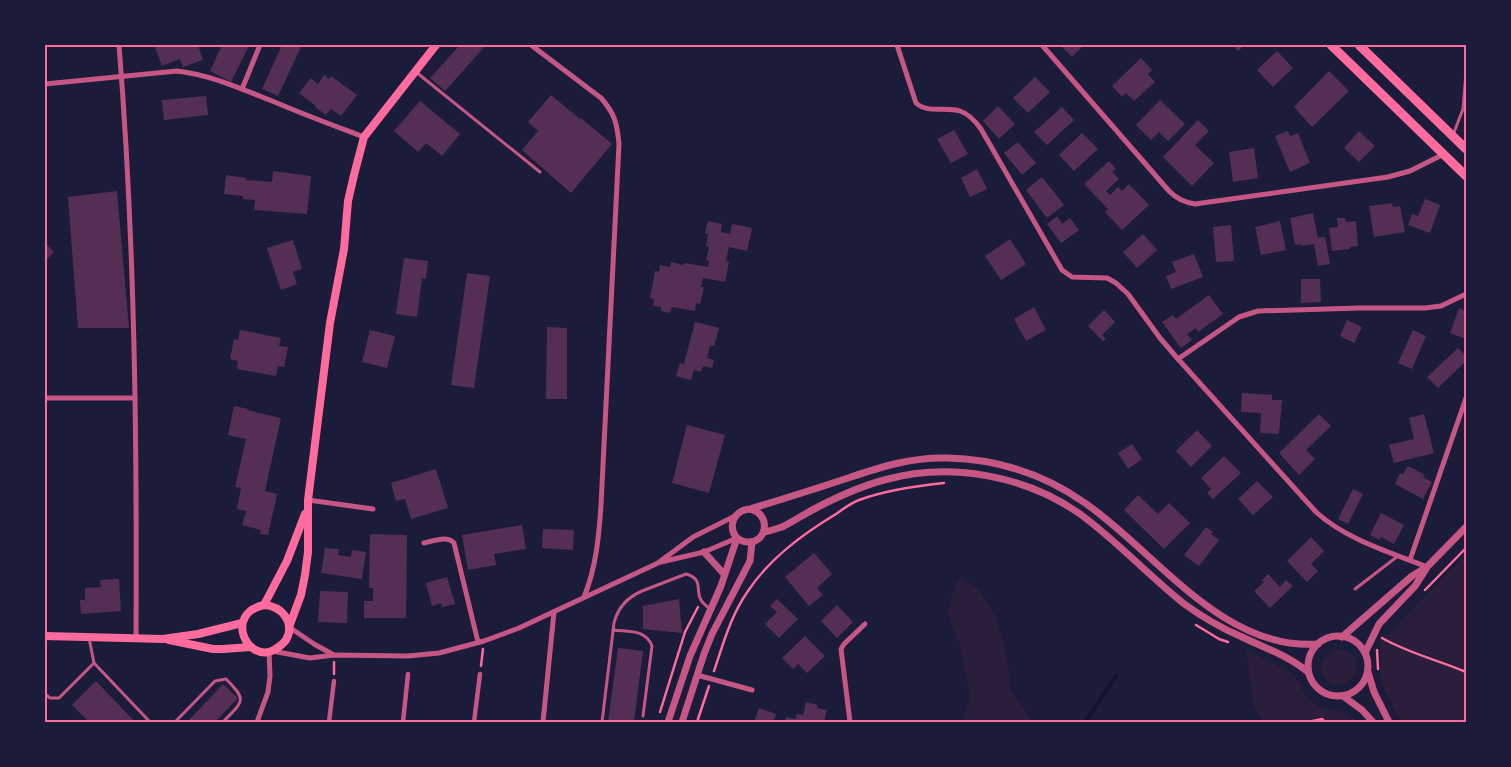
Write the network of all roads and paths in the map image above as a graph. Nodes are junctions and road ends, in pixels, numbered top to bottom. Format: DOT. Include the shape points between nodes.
graph roads {
  1 [pos="119,45"];
  2 [pos="260,45"];
  3 [pos="436,45"];
  4 [pos="531,45"];
  5 [pos="897,45"];
  6 [pos="1042,45"];
  7 [pos="1330,45"];
  8 [pos="1359,45"];
  9 [pos="415,71"];
  10 [pos="1466,73"];
  11 [pos="122,76"];
  12 [pos="45,84"];
  13 [pos="242,89"];
  14 [pos="1452,136"];
  15 [pos="364,137"];
  16 [pos="1466,149"];
  17 [pos="1444,154"];
  18 [pos="540,172"];
  19 [pos="1466,176"];
  20 [pos="1466,294"];
  21 [pos="1178,359"];
  22 [pos="45,398"];
  23 [pos="135,398"];
  24 [pos="1466,398"];
  25 [pos="946,482"];
  26 [pos="308,500"];
  27 [pos="373,508"];
  28 [pos="750,509"];
  29 [pos="307,510"];
  30 [pos="736,516"];
  31 [pos="1466,527"];
  32 [pos="764,532"];
  33 [pos="737,538"];
  34 [pos="752,542"];
  35 [pos="424,543"];
  36 [pos="1466,548"];
  37 [pos="704,552"];
  38 [pos="1399,556"];
  39 [pos="1410,560"];
  40 [pos="658,563"];
  41 [pos="1427,567"];
  42 [pos="724,574"];
  43 [pos="1355,589"];
  44 [pos="1424,591"];
  45 [pos="584,597"];
  46 [pos="701,601"];
  47 [pos="264,605"];
  48 [pos="711,610"];
  49 [pos="554,612"];
  50 [pos="242,623"];
  51 [pos="865,624"];
  52 [pos="1194,624"];
  53 [pos="289,627"];
  54 [pos="613,630"];
  55 [pos="1385,631"];
  56 [pos="45,636"];
  57 [pos="1342,636"];
  58 [pos="89,637"];
  59 [pos="1381,637"];
  60 [pos="136,639"];
  61 [pos="163,639"];
  62 [pos="484,641"];
  63 [pos="478,642"];
  64 [pos="1234,644"];
  65 [pos="1318,644"];
  66 [pos="251,647"];
  67 [pos="271,652"];
  68 [pos="1365,653"];
  69 [pos="334,655"];
  70 [pos="94,664"];
  71 [pos="1368,671"];
  72 [pos="1308,672"];
  73 [pos="1466,672"];
  74 [pos="408,674"];
  75 [pos="480,674"];
  76 [pos="697,675"];
  77 [pos="1378,676"];
  78 [pos="711,679"];
  79 [pos="334,681"];
  80 [pos="752,690"];
  81 [pos="45,694"];
  82 [pos="1343,696"];
  83 [pos="659,713"];
  84 [pos="643,716"];
  85 [pos="150,722"];
  86 [pos="175,722"];
  87 [pos="223,722"];
  88 [pos="256,722"];
  89 [pos="329,722"];
  90 [pos="403,722"];
  91 [pos="474,722"];
  92 [pos="543,722"];
  93 [pos="602,722"];
  94 [pos="668,722"];
  95 [pos="682,722"];
  96 [pos="697,722"];
  97 [pos="850,722"];
  98 [pos="1308,722"];
  99 [pos="1325,722"];
  100 [pos="1373,722"];
  101 [pos="1389,722"];
  1 -- 11 [label="street"];
  2 -- 13 [label="street"];
  3 -- 9 [label="main road"];
  4 -- 45 [label="street" via="601,98 612,113 619,144 601,505 597,547"];
  5 -- 21 [label="street" via="916,103 926,109 960,111 975,121 1062,270 1072,277 1107,278 1116,283"];
  6 -- 17 [label="street" via="1169,192 1186,203 1388,177 1410,171"];
  7 -- 17 [label="main road"];
  8 -- 14 [label="main road"];
  9 -- 15 [label="main road"];
  9 -- 18 [label="lane"];
  10 -- 14 [label="lane" via="1463,109"];
  11 -- 12 [label="street"];
  11 -- 13 [label="street" via="177,71"];
  11 -- 23 [label="street" via="131,232"];
  13 -- 15 [label="street"];
  14 -- 16 [label="main road"];
  15 -- 26 [label="main road" via="348,201"];
  17 -- 19 [label="main road"];
  20 -- 21 [label="street" via="1441,306 1425,308 1258,311 1239,318"];
  21 -- 38 [label="street" via="1325,521 1348,535"];
  22 -- 23 [label="street"];
  23 -- 60 [label="street"];
  24 -- 39 [label="street"];
  25 -- 78 [label="path" via="881,493 856,501 806,532 769,565 747,591 732,620"];
  26 -- 27 [label="street"];
  26 -- 29 [label="main road"];
  28 -- 30 [label="street"];
  28 -- 32 [label="street" via="763,518"];
  28 -- 65 [label="street" via="886,465 916,459 976,459 1005,465 1034,474 1086,503 1189,592 1244,628 1274,640"];
  29 -- 47 [label="main road" via="287,561"];
  29 -- 53 [label="main road" via="306,576"];
  30 -- 33 [label="street" via="732,528"];
  30 -- 40 [label="street" via="693,537"];
  31 -- 41 [label="street"];
  32 -- 34 [label="street"];
  32 -- 72 [label="street" via="781,527 852,491 889,479 945,472 1002,479 1055,499 1080,514 1201,616 1286,657"];
  33 -- 34 [label="street"];
  33 -- 37 [label="street"];
  33 -- 42 [label="street"];
  34 -- 76 [label="street" via="750,561 712,634"];
  35 -- 63 [label="street" via="448,539 454,543"];
  36 -- 44 [label="path"];
  37 -- 40 [label="street"];
  37 -- 42 [label="street"];
  38 -- 39 [label="street"];
  38 -- 43 [label="lane"];
  39 -- 41 [label="street"];
  40 -- 45 [label="street"];
  41 -- 57 [label="street"];
  41 -- 68 [label="street" via="1415,586 1379,624"];
  42 -- 48 [label="street"];
  45 -- 49 [label="street"];
  46 -- 48 [label="lane"];
  46 -- 54 [label="lane" via="696,580 690,575 682,575 629,598 616,616"];
  46 -- 83 [label="path" via="685,632"];
  47 -- 50 [label="main road" via="250,610"];
  47 -- 53 [label="main road" via="278,608"];
  48 -- 94 [label="street" via="690,656"];
  49 -- 62 [label="street"];
  49 -- 92 [label="street"];
  50 -- 61 [label="main road"];
  50 -- 66 [label="main road" via="243,636"];
  51 -- 97 [label="street" via="841,649"];
  52 -- 64 [label="path"];
  53 -- 67 [label="main road" via="285,641"];
  53 -- 69 [label="street"];
  54 -- 84 [label="lane" via="647,636 652,646"];
  54 -- 93 [label="lane"];
  55 -- 59 [label="path"];
  56 -- 58 [label="main road"];
  57 -- 65 [label="street"];
  57 -- 68 [label="street" via="1358,644"];
  58 -- 60 [label="main road"];
  58 -- 70 [label="lane"];
  59 -- 73 [label="path"];
  59 -- 77 [label="path" via="1377,651"];
  60 -- 61 [label="main road"];
  61 -- 66 [label="main road" via="213,649"];
  62 -- 63 [label="street"];
  62 -- 75 [label="path"];
  63 -- 69 [label="street" via="414,656"];
  65 -- 72 [label="street" via="1308,662"];
  66 -- 67 [label="main road"];
  67 -- 69 [label="street" via="310,658"];
  67 -- 88 [label="street" via="268,692"];
  68 -- 71 [label="street"];
  69 -- 79 [label="path"];
  70 -- 81 [label="lane" via="58,698"];
  70 -- 85 [label="lane"];
  71 -- 82 [label="street" via="1360,688"];
  71 -- 101 [label="street"];
  72 -- 82 [label="street" via="1317,688 1325,694"];
  74 -- 90 [label="street"];
  75 -- 91 [label="street"];
  76 -- 78 [label="street"];
  76 -- 95 [label="street"];
  78 -- 80 [label="street"];
  78 -- 96 [label="path"];
  79 -- 89 [label="street"];
  82 -- 100 [label="street"];
  86 -- 87 [label="lane" via="220,679 226,680 240,696 237,707"];
  98 -- 99 [label="path" via="1322,719"];
}
